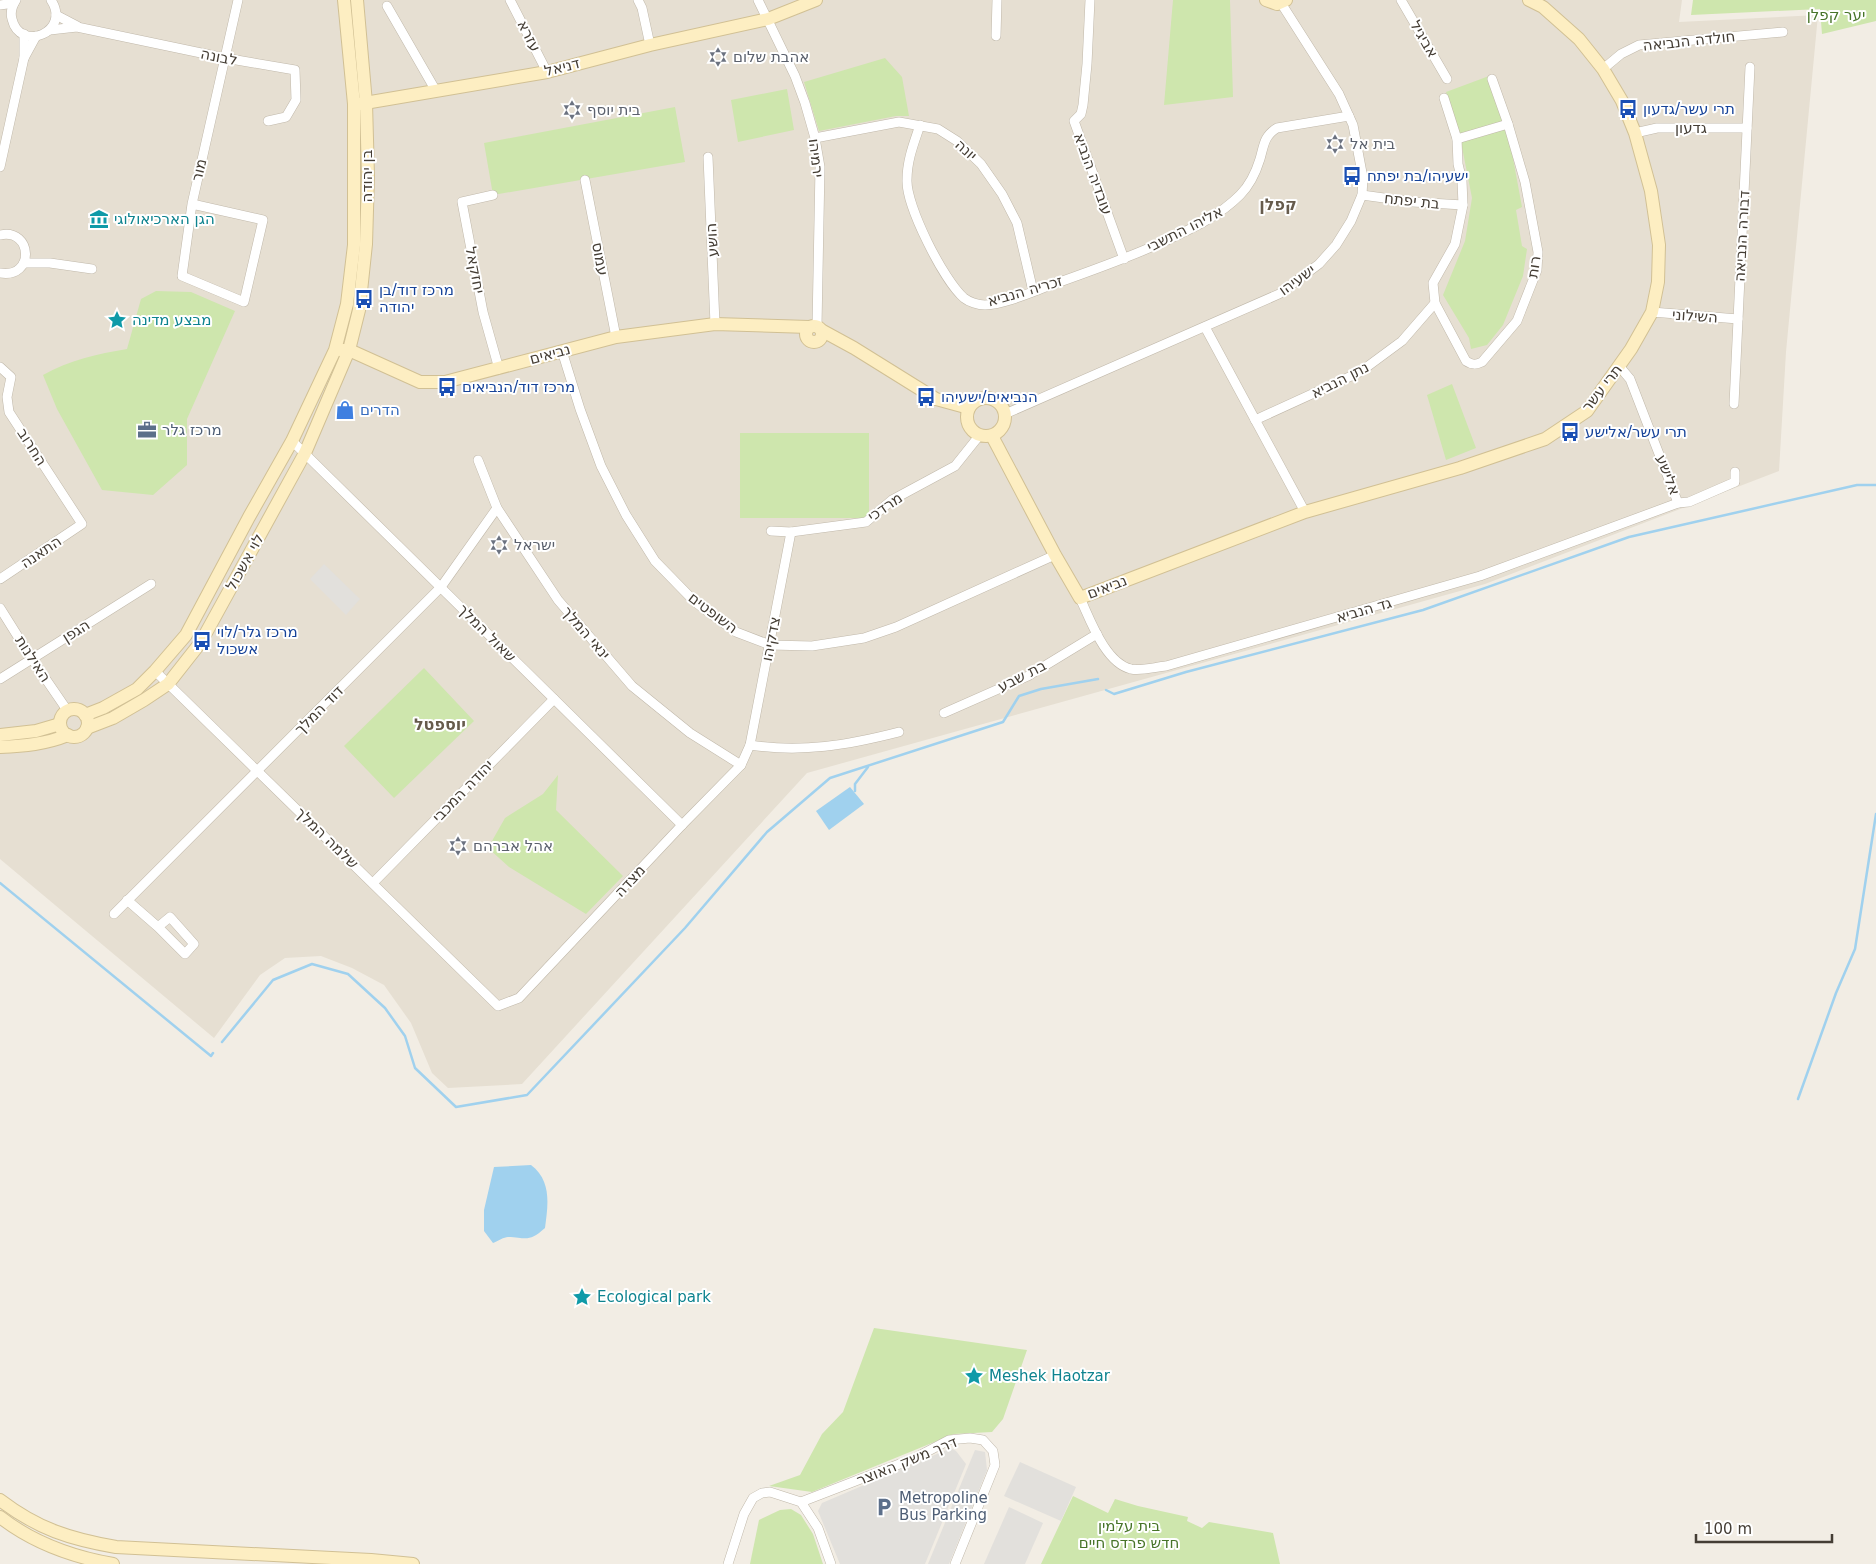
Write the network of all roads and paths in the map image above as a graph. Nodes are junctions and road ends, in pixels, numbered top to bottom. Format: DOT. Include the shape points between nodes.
graph roads {
  1 [pos="51,0"];
  2 [pos="238,0"];
  3 [pos="344,0"];
  4 [pos="357,0"];
  5 [pos="510,0"];
  6 [pos="638,0"];
  7 [pos="758,0"];
  8 [pos="816,0"];
  9 [pos="997,0"];
  10 [pos="1090,0"];
  11 [pos="1266,0"];
  12 [pos="1401,0"];
  13 [pos="1529,0"];
  14 [pos="15,2"];
  15 [pos="1283,2"];
  16 [pos="0,5"];
  17 [pos="387,6"];
  18 [pos="0,11"];
  19 [pos="56,15"];
  20 [pos="11,16"];
  21 [pos="768,19"];
  22 [pos="77,27"];
  23 [pos="50,30"];
  24 [pos="1783,32"];
  25 [pos="24,34"];
  26 [pos="36,36"];
  27 [pos="996,36"];
  28 [pos="650,45"];
  29 [pos="24,58"];
  30 [pos="225,58"];
  31 [pos="1750,68"];
  32 [pos="1603,69"];
  33 [pos="547,72"];
  34 [pos="1447,79"];
  35 [pos="1492,79"];
  36 [pos="436,91"];
  37 [pos="1444,98"];
  38 [pos="360,103"];
  39 [pos="1349,116"];
  40 [pos="268,121"];
  41 [pos="1508,124"];
  42 [pos="920,125"];
  43 [pos="1747,128"];
  44 [pos="1635,133"];
  45 [pos="815,138"];
  46 [pos="1457,139"];
  47 [pos="708,157"];
  48 [pos="0,167"];
  49 [pos="584,180"];
  50 [pos="493,195"];
  51 [pos="1362,195"];
  52 [pos="192,204"];
  53 [pos="1462,205"];
  54 [pos="0,235"];
  55 [pos="1124,259"];
  56 [pos="24,263"];
  57 [pos="92,269"];
  58 [pos="0,273"];
  59 [pos="1033,291"];
  60 [pos="1434,303"];
  61 [pos="1652,312"];
  62 [pos="1738,319"];
  63 [pos="715,324"];
  64 [pos="1205,327"];
  65 [pos="814,333"];
  66 [pos="616,337"];
  67 [pos="335,350"];
  68 [pos="349,350"];
  69 [pos="562,351"];
  70 [pos="1619,366"];
  71 [pos="0,367"];
  72 [pos="499,369"];
  73 [pos="1734,404"];
  74 [pos="969,408"];
  75 [pos="1005,414"];
  76 [pos="1256,420"];
  77 [pos="979,436"];
  78 [pos="992,436"];
  79 [pos="292,441"];
  80 [pos="304,453"];
  81 [pos="478,460"];
  82 [pos="1735,472"];
  83 [pos="1678,503"];
  84 [pos="497,508"];
  85 [pos="1305,512"];
  86 [pos="82,524"];
  87 [pos="771,531"];
  88 [pos="791,532"];
  89 [pos="1055,555"];
  90 [pos="0,579"];
  91 [pos="151,584"];
  92 [pos="441,588"];
  93 [pos="1080,598"];
  94 [pos="0,608"];
  95 [pos="1097,634"];
  96 [pos="770,645"];
  97 [pos="32,659"];
  98 [pos="155,671"];
  99 [pos="0,679"];
  100 [pos="168,684"];
  101 [pos="554,699"];
  102 [pos="67,710"];
  103 [pos="944,713"];
  104 [pos="86,721"];
  105 [pos="60,724"];
  106 [pos="899,732"];
  107 [pos="0,735"];
  108 [pos="68,735"];
  109 [pos="750,745"];
  110 [pos="0,747"];
  111 [pos="741,766"];
  112 [pos="257,771"];
  113 [pos="682,825"];
  114 [pos="373,884"];
  115 [pos="127,900"];
  116 [pos="114,914"];
  117 [pos="158,927"];
  118 [pos="498,1006"];
  119 [pos="816,1496"];
  120 [pos="0,1500"];
  121 [pos="801,1502"];
  122 [pos="0,1517"];
  123 [pos="811,1517"];
  124 [pos="56,1548"];
  125 [pos="72,1564"];
  126 [pos="113,1564"];
  127 [pos="413,1564"];
  128 [pos="728,1564"];
  129 [pos="831,1564"];
  130 [pos="955,1564"];
  1 -- 19 [label="street"];
  2 -- 30 [label="street, מור"];
  3 -- 38 [label="street, בן יהודה"];
  4 -- 38 [label="street, בן יהודה"];
  5 -- 33 [label="street, עזרא"];
  6 -- 28 [label="street"];
  7 -- 21 [label="street, ירמיהו"];
  8 -- 21 [label="street"];
  9 -- 27 [label="street"];
  10 -- 55 [label="street, עובדיה הנביא" via="1083,106 1074,121"];
  11 -- 15 [label="street" via="1272,4"];
  12 -- 34 [label="street, אביגיל"];
  13 -- 32 [label="street, תרי עשר" via="1543,7 1579,39"];
  14 -- 16 [label="street"];
  14 -- 20 [label="street"];
  15 -- 39 [label="street, ישעיהו"];
  17 -- 36 [label="street"];
  18 -- 20 [label="street"];
  19 -- 22 [label="street, לבונה"];
  19 -- 23 [label="street"];
  20 -- 25 [label="street" via="15,27"];
  21 -- 28 [label="street, דניאל"];
  21 -- 45 [label="street, ירמיהו" via="806,103"];
  22 -- 23 [label="street, לבונה"];
  22 -- 30 [label="street, לבונה"];
  23 -- 26 [label="street, לבונה"];
  24 -- 32 [label="street, חולדה הנביאה" via="1639,45"];
  25 -- 26 [label="street"];
  25 -- 29 [label="street"];
  26 -- 29 [label="street"];
  28 -- 33 [label="street, דניאל"];
  29 -- 48 [label="street"];
  30 -- 40 [label="street, לבונה" via="295,70 296,100 286,117"];
  30 -- 52 [label="street, מור"];
  31 -- 43 [label="street, דבורה הנביאה"];
  32 -- 44 [label="street, תרי עשר" via="1622,101"];
  33 -- 36 [label="street, דניאל"];
  35 -- 41 [label="street, רות"];
  36 -- 38 [label="street, דניאל"];
  37 -- 46 [label="street, בת יפתח"];
  38 -- 67 [label="street, בן יהודה" via="354,245 347,304"];
  38 -- 68 [label="street, בן יהודה" via="368,176 366,244 359,310"];
  39 -- 51 [label="street, ישעיהו" via="1361,159"];
  39 -- 55 [label="street, אליהו התשבי" via="1269,132 1252,179 1224,210"];
  41 -- 46 [label="street"];
  41 -- 60 [label="street, רות" via="1525,182 1538,252 1537,270 1517,321 1482,362 1470,364"];
  42 -- 45 [label="street, יונה" via="899,122"];
  42 -- 59 [label="street, יונה" via="938,129 958,141 981,164 1002,194 1017,223"];
  42 -- 59 [label="street, זכריה הנביא" via="910,154 907,182 921,228 941,268 964,298 975,303 996,303"];
  43 -- 44 [label="street, גדעון" via="1657,128"];
  43 -- 62 [label="street, דבורה הנביאה"];
  44 -- 61 [label="street, תרי עשר" via="1651,191 1659,245 1658,282"];
  45 -- 65 [label="street, ירמיהו" via="820,167"];
  46 -- 53 [label="street, בת יפתח"];
  47 -- 63 [label="street, הושע"];
  49 -- 66 [label="street, עמוס"];
  50 -- 72 [label="street, יחזקאל" via="462,202 483,312"];
  51 -- 53 [label="street, בת יפתח"];
  51 -- 64 [label="street, ישעיהו" via="1336,245 1318,264 1279,294"];
  52 -- 52 [label="street, מור" via="182,276 244,302 263,220"];
  53 -- 60 [label="street, בת יפתח" via="1455,244 1433,283"];
  54 -- 56 [label="street" via="20,239 26,249"];
  55 -- 59 [label="street, זכריה הנביא"];
  56 -- 57 [label="street"];
  56 -- 58 [label="street" via="14,272"];
  60 -- 76 [label="street, נתן הנביא" via="1402,341 1360,372"];
  61 -- 62 [label="street, השילוני"];
  61 -- 70 [label="street, תרי עשר"];
  62 -- 73 [label="street, דבורה הנביאה"];
  63 -- 65 [label="street, נביאים"];
  63 -- 66 [label="street, נביאים"];
  64 -- 75 [label="street, ישעיהו"];
  64 -- 76 [label="street"];
  65 -- 74 [label="street, נביאים" via="854,348 936,399"];
  66 -- 69 [label="street, נביאים"];
  67 -- 68 [label="street, נביאים"];
  67 -- 79 [label="street, לוי אשכול"];
  68 -- 72 [label="street, נביאים" via="420,382 445,382"];
  68 -- 80 [label="street, לוי אשכול"];
  69 -- 72 [label="street, נביאים"];
  69 -- 96 [label="street, השופטים" via="602,466 626,515 655,561 695,602 736,632"];
  70 -- 83 [label="street, אלישע" via="1630,379"];
  70 -- 85 [label="street, תרי עשר" via="1587,411 1545,440"];
  71 -- 86 [label="street, החרוב" via="11,377 7,397 9,412"];
  74 -- 75 [label="street" via="981,399 992,399 998,402"];
  74 -- 77 [label="street" via="967,423"];
  75 -- 78 [label="street" via="1003,426"];
  76 -- 85 [label="street"];
  77 -- 78 [label="street"];
  77 -- 88 [label="street, מרדכי" via="955,466 892,500 866,522"];
  78 -- 89 [label="street, נביאים"];
  79 -- 80 [label="street, שאול המלך"];
  79 -- 98 [label="street, לוי אשכול" via="186,635"];
  80 -- 92 [label="street, שאול המלך"];
  80 -- 100 [label="street, לוי אשכול" via="201,642"];
  81 -- 84 [label="street, ינאי המלך"];
  82 -- 83 [label="street, גד הנביא" via="1734,482 1689,502"];
  83 -- 95 [label="street, גד הנביא" via="1480,576 1166,666 1133,670 1121,666"];
  84 -- 92 [label="street, דוד המלך"];
  84 -- 111 [label="street, ינאי המלך" via="558,600 632,686 690,733"];
  85 -- 93 [label="street, נביאים"];
  86 -- 90 [label="street, התאנה"];
  87 -- 88 [label="street, מרדכי"];
  88 -- 96 [label="street, צדקיהו"];
  89 -- 93 [label="street, נביאים"];
  89 -- 96 [label="street, השופטים" via="896,627 864,638 812,646"];
  91 -- 97 [label="street, הגפן"];
  92 -- 101 [label="street, שאול המלך"];
  92 -- 112 [label="street, דוד המלך"];
  93 -- 95 [label="street, גד הנביא"];
  94 -- 97 [label="street, האילנות"];
  95 -- 103 [label="street, בת שבע" via="1028,676"];
  96 -- 109 [label="street, צדקיהו"];
  97 -- 99 [label="street, הגפן"];
  97 -- 102 [label="street, האילנות"];
  98 -- 100 [label="street, שלמה המלך"];
  98 -- 104 [label="street, לוי אשכול" via="137,689"];
  100 -- 104 [label="street, לוי אשכול" via="113,718"];
  100 -- 112 [label="street, שלמה המלך"];
  101 -- 113 [label="street, שאול המלך"];
  101 -- 114 [label="street, יהודה המכבי"];
  102 -- 104 [label="street" via="79,710"];
  102 -- 105 [label="street" via="61,716"];
  104 -- 108 [label="street" via="84,732 77,736"];
  105 -- 107 [label="street" via="36,731"];
  105 -- 108 [label="street"];
  106 -- 109 [label="street" via="820,748 777,749"];
  108 -- 110 [label="street" via="43,743"];
  109 -- 111 [label="street, מצדה"];
  111 -- 113 [label="street, מצדה"];
  112 -- 114 [label="street, שלמה המלך"];
  112 -- 115 [label="street, דוד המלך"];
  113 -- 118 [label="street, מצדה" via="519,998"];
  114 -- 118 [label="street, שלמה המלך"];
  115 -- 116 [label="street, דוד המלך"];
  115 -- 117 [label="street"];
  119 -- 121 [label="street, דרך משק האוצר"];
  119 -- 123 [label="street"];
  119 -- 130 [label="street, דרך משק האוצר" via="915,1458 949,1440 983,1440 993,1451 995,1465"];
  120 -- 127 [label="street" via="23,1517 56,1533 116,1547"];
  121 -- 123 [label="street"];
  121 -- 128 [label="street" via="770,1492 753,1498 744,1514"];
  122 -- 124 [label="street" via="25,1534"];
  123 -- 129 [label="street"];
  124 -- 125 [label="street"];
  124 -- 126 [label="street"];
}
